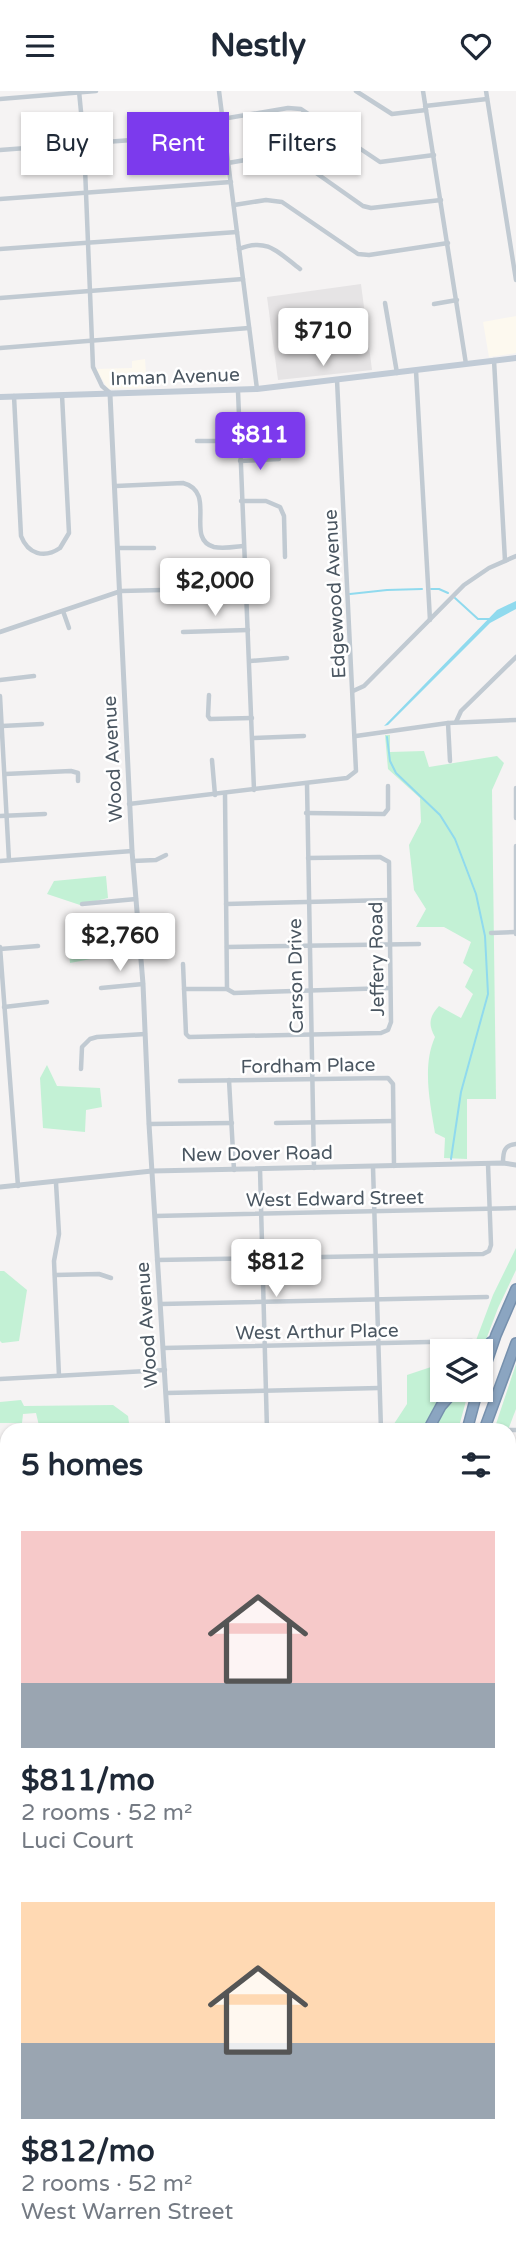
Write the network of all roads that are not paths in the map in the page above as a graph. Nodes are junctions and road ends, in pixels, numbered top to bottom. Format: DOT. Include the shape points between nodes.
graph roads {
  1 [pos="96,91"];
  2 [pos="219,91"];
  3 [pos="356,91"];
  4 [pos="423,91"];
  5 [pos="486,91"];
  6 [pos="79,92"];
  7 [pos="0,99"];
  8 [pos="487,99"];
  9 [pos="425,108"];
  10 [pos="81,112"];
  11 [pos="221,112"];
  12 [pos="229,118"];
  13 [pos="21,148"];
  14 [pos="0,150"];
  15 [pos="434,155"];
  16 [pos="229,163"];
  17 [pos="229,172"];
  18 [pos="85,175"];
  19 [pos="230,182"];
  20 [pos="86,193"];
  21 [pos="0,199"];
  22 [pos="441,200"];
  23 [pos="234,205"];
  24 [pos="237,232"];
  25 [pos="89,242"];
  26 [pos="448,243"];
  27 [pos="0,249"];
  28 [pos="239,249"];
  29 [pos="300,269"];
  30 [pos="243,279"];
  31 [pos="516,280"];
  32 [pos="90,291"];
  33 [pos="0,298"];
  34 [pos="457,300"];
  35 [pos="385,303"];
  36 [pos="434,304"];
  37 [pos="249,328"];
  38 [pos="92,341"];
  39 [pos="0,348"];
  40 [pos="516,358"];
  41 [pos="494,361"];
  42 [pos="466,365"];
  43 [pos="416,372"];
  44 [pos="397,374"];
  45 [pos="337,380"];
  46 [pos="257,389"];
  47 [pos="238,391"];
  48 [pos="110,394"];
  49 [pos="61,395"];
  50 [pos="14,396"];
  51 [pos="0,397"];
  52 [pos="240,440"];
  53 [pos="197,441"];
  54 [pos="279,459"];
  55 [pos="240,461"];
  56 [pos="116,486"];
  57 [pos="241,501"];
  58 [pos="243,547"];
  59 [pos="119,548"];
  60 [pos="154,548"];
  61 [pos="516,556"];
  62 [pos="285,557"];
  63 [pos="505,561"];
  64 [pos="246,588"];
  65 [pos="121,591"];
  66 [pos="64,611"];
  67 [pos="430,620"];
  68 [pos="69,628"];
  69 [pos="248,630"];
  70 [pos="0,632"];
  71 [pos="183,632"];
  72 [pos="516,657"];
  73 [pos="287,658"];
  74 [pos="250,661"];
  75 [pos="34,676"];
  76 [pos="0,680"];
  77 [pos="353,691"];
  78 [pos="209,695"];
  79 [pos="0,697"];
  80 [pos="252,718"];
  81 [pos="516,720"];
  82 [pos="456,722"];
  83 [pos="448,723"];
  84 [pos="42,724"];
  85 [pos="2,728"];
  86 [pos="304,736"];
  87 [pos="356,736"];
  88 [pos="253,738"];
  89 [pos="212,760"];
  90 [pos="450,761"];
  91 [pos="5,774"];
  92 [pos="78,781"];
  93 [pos="307,783"];
  94 [pos="388,786"];
  95 [pos="516,788"];
  96 [pos="254,790"];
  97 [pos="225,793"];
  98 [pos="215,795"];
  99 [pos="129,804"];
  100 [pos="306,813"];
  101 [pos="45,814"];
  102 [pos="3,816"];
  103 [pos="516,818"];
  104 [pos="516,846"];
  105 [pos="132,851"];
  106 [pos="166,855"];
  107 [pos="308,858"];
  108 [pos="9,860"];
  109 [pos="0,861"];
  110 [pos="132,861"];
  111 [pos="516,870"];
  112 [pos="136,899"];
  113 [pos="389,900"];
  114 [pos="308,901"];
  115 [pos="226,904"];
  116 [pos="82,905"];
  117 [pos="491,933"];
  118 [pos="516,933"];
  119 [pos="390,944"];
  120 [pos="419,944"];
  121 [pos="38,946"];
  122 [pos="309,946"];
  123 [pos="227,947"];
  124 [pos="0,948"];
  125 [pos="183,964"];
  126 [pos="143,984"];
  127 [pos="101,988"];
  128 [pos="390,988"];
  129 [pos="184,989"];
  130 [pos="227,989"];
  131 [pos="310,989"];
  132 [pos="47,1002"];
  133 [pos="4,1007"];
  134 [pos="311,1033"];
  135 [pos="145,1034"];
  136 [pos="81,1069"];
  137 [pos="311,1077"];
  138 [pos="229,1080"];
  139 [pos="180,1081"];
  140 [pos="313,1121"];
  141 [pos="393,1121"];
  142 [pos="232,1123"];
  143 [pos="276,1123"];
  144 [pos="149,1124"];
  145 [pos="516,1145"];
  146 [pos="503,1163"];
  147 [pos="488,1164"];
  148 [pos="516,1165"];
  149 [pos="394,1166"];
  150 [pos="373,1167"];
  151 [pos="314,1168"];
  152 [pos="260,1169"];
  153 [pos="234,1170"];
  154 [pos="152,1171"];
  155 [pos="56,1183"];
  156 [pos="18,1186"];
  157 [pos="0,1187"];
  158 [pos="516,1208"];
  159 [pos="489,1209"];
  160 [pos="375,1211"];
  161 [pos="261,1213"];
  162 [pos="155,1216"];
  163 [pos="376,1255"];
  164 [pos="263,1258"];
  165 [pos="158,1260"];
  166 [pos="55,1275"];
  167 [pos="110,1278"];
  168 [pos="516,1289"];
  169 [pos="488,1297"];
  170 [pos="377,1299"];
  171 [pos="264,1302"];
  172 [pos="160,1304"];
  173 [pos="496,1335"];
  174 [pos="493,1339"];
  175 [pos="430,1342"];
  176 [pos="379,1343"];
  177 [pos="516,1343"];
  178 [pos="493,1344"];
  179 [pos="264,1346"];
  180 [pos="163,1348"];
  181 [pos="164,1370"];
  182 [pos="59,1376"];
  183 [pos="0,1379"];
  184 [pos="379,1388"];
  185 [pos="266,1391"];
  186 [pos="166,1393"];
  187 [pos="445,1402"];
  188 [pos="475,1402"];
  189 [pos="168,1423"];
  190 [pos="267,1423"];
  191 [pos="381,1423"];
  192 [pos="432,1423"];
  193 [pos="469,1423"];
  194 [pos="486,1423"];
  1 -- 6 [label="street"];
  2 -- 11 [label="street"];
  3 -- 9 [label="street" via="392,114"];
  4 -- 9 [label="street"];
  5 -- 8 [label="street"];
  6 -- 7 [label="street"];
  6 -- 10 [label="street, Wood Avenue"];
  8 -- 9 [label="street"];
  8 -- 31 [label="street"];
  9 -- 15 [label="street"];
  12 -- 15 [label="street" via="297,108 380,162"];
  13 -- 14 [label="street"];
  15 -- 22 [label="street"];
  16 -- 22 [label="street" via="292,156 371,208"];
  17 -- 19 [label="street"];
  18 -- 20 [label="street, Wood Avenue"];
  19 -- 20 [label="street"];
  19 -- 23 [label="street"];
  20 -- 21 [label="street"];
  20 -- 25 [label="street, Wood Avenue"];
  22 -- 26 [label="street"];
  23 -- 24 [label="street"];
  23 -- 26 [label="street" via="282,202 358,254"];
  24 -- 25 [label="street"];
  24 -- 28 [label="street"];
  25 -- 27 [label="street"];
  25 -- 32 [label="street, Wood Avenue"];
  26 -- 34 [label="street"];
  28 -- 29 [label="street" via="269,246"];
  28 -- 30 [label="street"];
  30 -- 32 [label="street"];
  30 -- 37 [label="street"];
  32 -- 33 [label="street"];
  32 -- 38 [label="street, Wood Avenue"];
  34 -- 36 [label="street"];
  34 -- 42 [label="street"];
  35 -- 44 [label="street"];
  37 -- 38 [label="street"];
  37 -- 46 [label="street"];
  38 -- 39 [label="street"];
  38 -- 48 [label="street, Wood Avenue" via="93,367"];
  40 -- 41 [label="main road, Inman Avenue"];
  41 -- 42 [label="main road, Inman Avenue"];
  41 -- 63 [label="street"];
  42 -- 43 [label="main road, Inman Avenue"];
  43 -- 44 [label="main road, Inman Avenue"];
  43 -- 67 [label="street"];
  44 -- 45 [label="main road, Inman Avenue"];
  45 -- 46 [label="main road, Inman Avenue"];
  45 -- 77 [label="street, Edgewood Avenue"];
  46 -- 47 [label="main road, Inman Avenue"];
  47 -- 48 [label="main road, Inman Avenue"];
  47 -- 52 [label="street"];
  48 -- 49 [label="main road, Inman Avenue"];
  48 -- 56 [label="street, Wood Avenue"];
  49 -- 50 [label="main road, Inman Avenue"];
  49 -- 50 [label="street" via="68,535 56,551 38,554 24,543 20,529"];
  50 -- 51 [label="main road, Inman Avenue"];
  52 -- 53 [label="street"];
  52 -- 55 [label="street"];
  54 -- 55 [label="street"];
  55 -- 57 [label="street"];
  56 -- 58 [label="street" via="190,485 200,497 205,542 215,547"];
  56 -- 59 [label="street, Wood Avenue"];
  57 -- 58 [label="street"];
  57 -- 62 [label="street" via="266,501 280,507"];
  58 -- 64 [label="street"];
  59 -- 60 [label="street"];
  59 -- 65 [label="street, Wood Avenue"];
  61 -- 63 [label="street"];
  63 -- 67 [label="street" via="464,585"];
  64 -- 65 [label="street"];
  64 -- 69 [label="street"];
  65 -- 66 [label="street"];
  65 -- 99 [label="street, Wood Avenue"];
  66 -- 68 [label="street"];
  66 -- 70 [label="street"];
  67 -- 77 [label="street" via="364,686"];
  69 -- 71 [label="street"];
  69 -- 74 [label="street"];
  72 -- 82 [label="street" via="461,711"];
  73 -- 74 [label="street"];
  74 -- 80 [label="street"];
  75 -- 76 [label="street"];
  77 -- 87 [label="street, Edgewood Avenue"];
  78 -- 80 [label="street" via="210,719"];
  79 -- 85 [label="street"];
  80 -- 88 [label="street"];
  81 -- 82 [label="street"];
  82 -- 83 [label="street"];
  83 -- 87 [label="street"];
  83 -- 90 [label="street"];
  84 -- 85 [label="street"];
  85 -- 91 [label="street"];
  86 -- 88 [label="street"];
  87 -- 93 [label="street, Edgewood Avenue" via="354,774"];
  88 -- 96 [label="street"];
  89 -- 98 [label="street"];
  91 -- 92 [label="street" via="71,771 78,773"];
  91 -- 102 [label="street"];
  93 -- 96 [label="street"];
  93 -- 100 [label="street, Carson Drive"];
  94 -- 100 [label="street" via="384,814"];
  95 -- 103 [label="street"];
  96 -- 97 [label="street"];
  97 -- 98 [label="street"];
  97 -- 115 [label="street"];
  98 -- 99 [label="street"];
  99 -- 105 [label="street, Wood Avenue"];
  100 -- 107 [label="street, Carson Drive"];
  101 -- 102 [label="street"];
  102 -- 108 [label="street"];
  104 -- 111 [label="street"];
  105 -- 108 [label="street"];
  105 -- 110 [label="street, Wood Avenue"];
  106 -- 110 [label="street"];
  107 -- 113 [label="street, Jeffery Road" via="387,859"];
  107 -- 114 [label="street, Carson Drive"];
  108 -- 109 [label="street"];
  110 -- 112 [label="street, Wood Avenue"];
  111 -- 118 [label="street"];
  112 -- 116 [label="street"];
  112 -- 126 [label="street, Wood Avenue"];
  113 -- 114 [label="street"];
  113 -- 119 [label="street, Jeffery Road"];
  114 -- 115 [label="street"];
  114 -- 122 [label="street, Carson Drive"];
  115 -- 123 [label="street"];
  117 -- 118 [label="street"];
  119 -- 120 [label="street"];
  119 -- 122 [label="street"];
  119 -- 128 [label="street, Jeffery Road"];
  121 -- 124 [label="street"];
  122 -- 123 [label="street"];
  122 -- 131 [label="street, Carson Drive"];
  123 -- 130 [label="street"];
  124 -- 133 [label="street"];
  125 -- 129 [label="street"];
  126 -- 127 [label="street"];
  126 -- 135 [label="street, Wood Avenue"];
  128 -- 131 [label="street"];
  128 -- 134 [label="street, Jeffery Road" via="391,1026 386,1032"];
  129 -- 130 [label="street"];
  129 -- 134 [label="street, Jeffery Road" via="189,1038"];
  130 -- 131 [label="street" via="234,993"];
  131 -- 134 [label="street, Carson Drive"];
  132 -- 133 [label="street"];
  133 -- 156 [label="street"];
  134 -- 137 [label="street, Carson Drive"];
  135 -- 136 [label="street" via="90,1039 82,1047"];
  135 -- 144 [label="street, Wood Avenue"];
  137 -- 138 [label="street, Fordham Place"];
  137 -- 140 [label="street, Carson Drive"];
  137 -- 141 [label="street, Fordham Place" via="388,1077 393,1084"];
  138 -- 139 [label="street, Fordham Place"];
  138 -- 142 [label="street"];
  140 -- 141 [label="street"];
  140 -- 143 [label="street"];
  140 -- 151 [label="street, Carson Drive"];
  141 -- 149 [label="street, Fordham Place"];
  142 -- 144 [label="street"];
  142 -- 153 [label="street"];
  144 -- 154 [label="street, Wood Avenue"];
  145 -- 146 [label="street" via="505,1149"];
  146 -- 147 [label="street, New Dover Road"];
  146 -- 148 [label="street, New Dover Road"];
  147 -- 149 [label="street, New Dover Road"];
  147 -- 159 [label="street"];
  149 -- 150 [label="street, New Dover Road"];
  150 -- 151 [label="street, New Dover Road"];
  150 -- 160 [label="street"];
  151 -- 152 [label="street, New Dover Road"];
  152 -- 153 [label="street, New Dover Road"];
  152 -- 161 [label="street"];
  153 -- 154 [label="street, New Dover Road"];
  154 -- 155 [label="street, New Dover Road"];
  154 -- 162 [label="street, Wood Avenue"];
  155 -- 156 [label="street, New Dover Road"];
  155 -- 166 [label="street" via="59,1234"];
  156 -- 157 [label="street, New Dover Road"];
  158 -- 159 [label="street, West Edward Street"];
  159 -- 160 [label="street, West Edward Street"];
  159 -- 163 [label="street" via="489,1251"];
  160 -- 161 [label="street, West Edward Street"];
  160 -- 163 [label="street"];
  161 -- 162 [label="street, West Edward Street"];
  161 -- 164 [label="street"];
  162 -- 165 [label="street, Wood Avenue"];
  163 -- 164 [label="street"];
  163 -- 170 [label="street"];
  164 -- 165 [label="street"];
  164 -- 171 [label="street"];
  165 -- 172 [label="street, Wood Avenue"];
  166 -- 167 [label="street"];
  166 -- 182 [label="street"];
  168 -- 173 [label="highway"];
  169 -- 170 [label="street"];
  170 -- 171 [label="street"];
  170 -- 176 [label="street"];
  171 -- 172 [label="street"];
  171 -- 179 [label="street"];
  172 -- 180 [label="street, Wood Avenue"];
  173 -- 174 [label="highway"];
  173 -- 178 [label="highway"];
  175 -- 176 [label="street, West Arthur Place"];
  176 -- 179 [label="street, West Arthur Place"];
  176 -- 184 [label="street"];
  177 -- 194 [label="highway"];
  179 -- 180 [label="street, West Arthur Place"];
  179 -- 185 [label="street"];
  180 -- 181 [label="street, Wood Avenue"];
  181 -- 182 [label="street"];
  181 -- 186 [label="street, Wood Avenue"];
  182 -- 183 [label="street"];
  184 -- 185 [label="street"];
  184 -- 191 [label="street"];
  185 -- 186 [label="street"];
  185 -- 190 [label="street"];
  186 -- 189 [label="street, Wood Avenue"];
  187 -- 192 [label="highway"];
  188 -- 193 [label="highway"];
}
